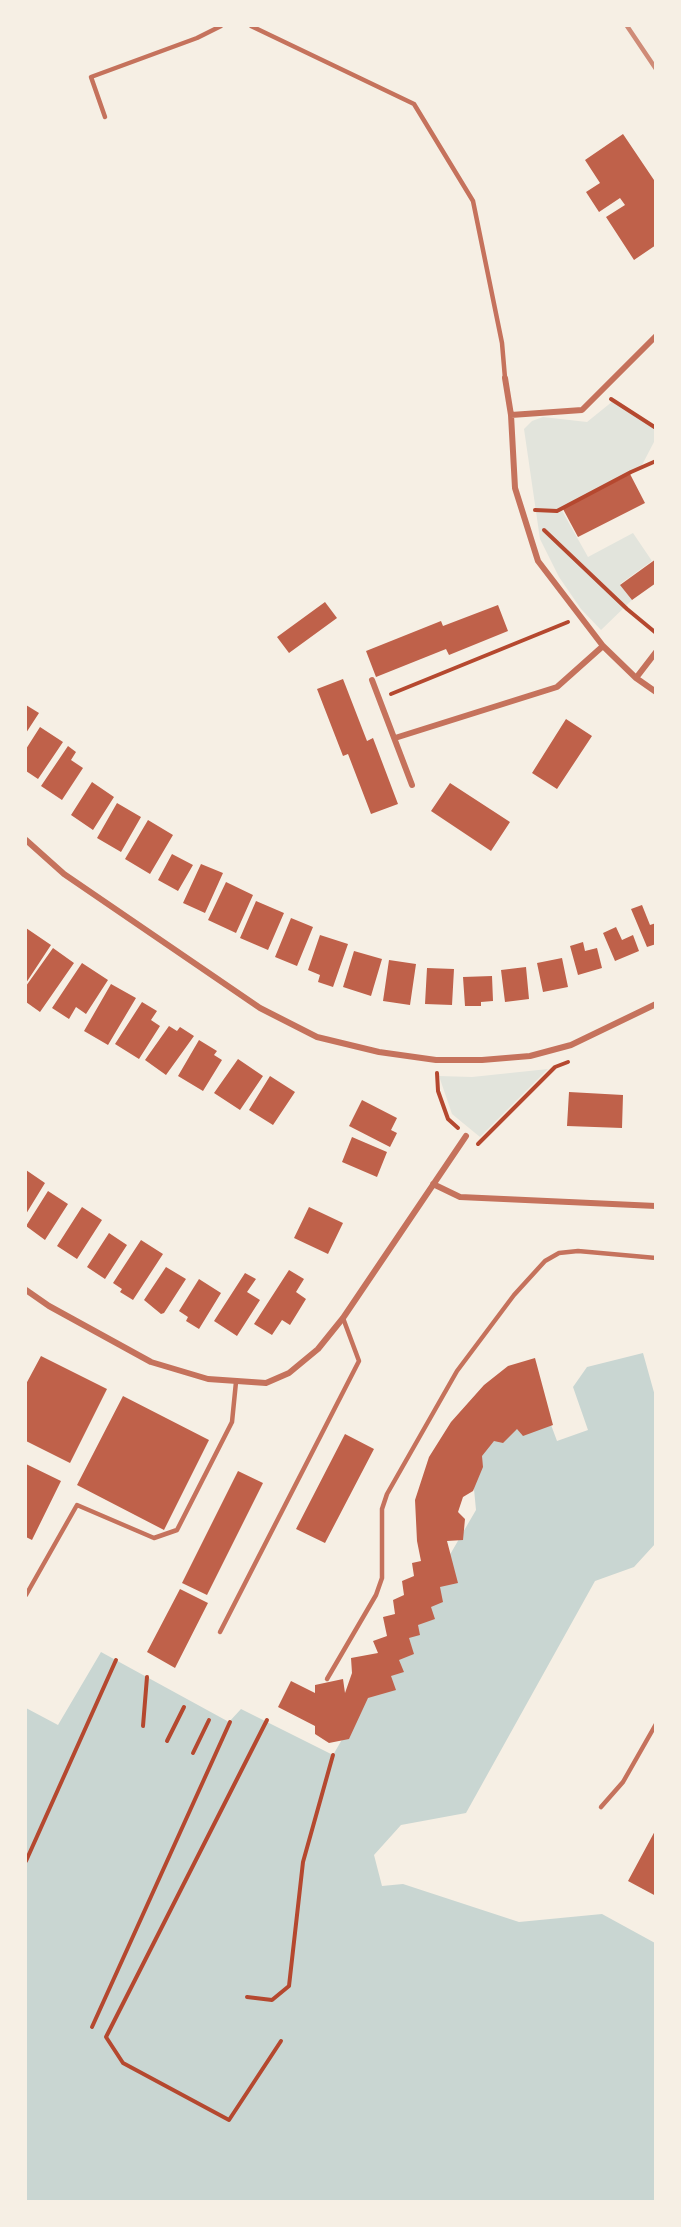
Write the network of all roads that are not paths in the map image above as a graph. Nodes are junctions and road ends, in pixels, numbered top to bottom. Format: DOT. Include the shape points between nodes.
graph roads {
  1 [pos="220,26"];
  2 [pos="252,26"];
  3 [pos="105,117"];
  4 [pos="656,336"];
  5 [pos="505,378"];
  6 [pos="511,415"];
  7 [pos="603,646"];
  8 [pos="656,652"];
  9 [pos="636,678"];
  10 [pos="372,680"];
  11 [pos="656,692"];
  12 [pos="395,738"];
  13 [pos="412,785"];
  14 [pos="26,840"];
  15 [pos="656,1005"];
  16 [pos="465,1136"];
  17 [pos="433,1184"];
  18 [pos="656,1206"];
  19 [pos="656,1258"];
  20 [pos="26,1290"];
  21 [pos="343,1318"];
  22 [pos="236,1382"];
  23 [pos="26,1595"];
  24 [pos="220,1632"];
  25 [pos="327,1679"];
  26 [pos="656,1724"];
  27 [pos="601,1807"];
  1 -- 3 [label="lane" via="91,77"];
  2 -- 5 [label="lane" via="414,104 473,201 502,343"];
  4 -- 6 [label="street" via="582,410"];
  5 -- 6 [label="street"];
  6 -- 7 [label="street" via="515,488 538,561"];
  7 -- 9 [label="street"];
  7 -- 12 [label="street" via="557,687"];
  8 -- 9 [label="street"];
  9 -- 11 [label="street"];
  10 -- 12 [label="street"];
  12 -- 13 [label="street"];
  14 -- 15 [label="street" via="64,874 260,1008 317,1036 379,1052 436,1060 530,1056 571,1045"];
  16 -- 17 [label="street"];
  17 -- 18 [label="street" via="460,1197"];
  17 -- 21 [label="street"];
  19 -- 25 [label="lane" via="559,1253 514,1295 457,1371 387,1494 382,1509 382,1578"];
  20 -- 22 [label="street" via="151,1362 208,1379"];
  21 -- 22 [label="street" via="318,1349 289,1373 266,1383"];
  21 -- 24 [label="lane" via="359,1361"];
  22 -- 23 [label="lane" via="232,1422 177,1530 154,1538 77,1505"];
  26 -- 27 [label="lane" via="622,1782"];
}
